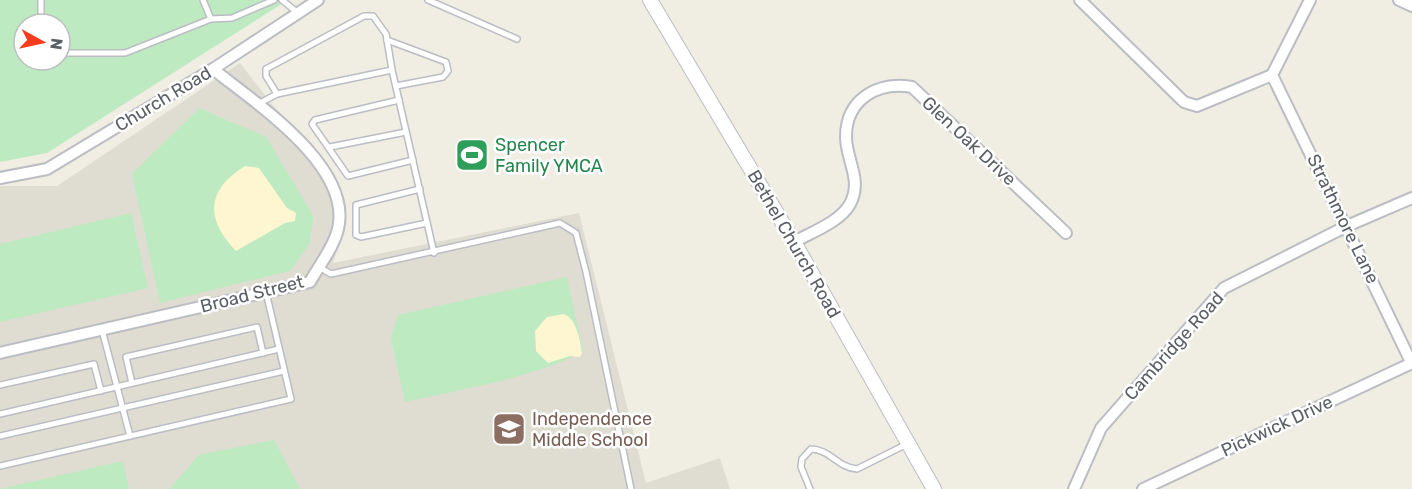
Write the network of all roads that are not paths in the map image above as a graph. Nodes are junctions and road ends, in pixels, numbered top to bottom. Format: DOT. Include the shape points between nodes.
graph roads {
  1 [pos="203,0"];
  2 [pos="274,0"];
  3 [pos="282,0"];
  4 [pos="318,0"];
  5 [pos="428,0"];
  6 [pos="650,0"];
  7 [pos="1080,0"];
  8 [pos="1310,0"];
  9 [pos="1399,0"];
  10 [pos="1412,6"];
  11 [pos="298,13"];
  12 [pos="211,19"];
  13 [pos="517,39"];
  14 [pos="387,40"];
  15 [pos="72,52"];
  16 [pos="213,69"];
  17 [pos="392,70"];
  18 [pos="1272,75"];
  19 [pos="396,86"];
  20 [pos="277,93"];
  21 [pos="399,100"];
  22 [pos="256,104"];
  23 [pos="406,132"];
  24 [pos="330,147"];
  25 [pos="413,160"];
  26 [pos="0,178"];
  27 [pos="420,189"];
  28 [pos="1412,198"];
  29 [pos="427,223"];
  30 [pos="1347,226"];
  31 [pos="1066,233"];
  32 [pos="794,242"];
  33 [pos="434,252"];
  34 [pos="318,267"];
  35 [pos="266,292"];
  36 [pos="102,330"];
  37 [pos="279,349"];
  38 [pos="0,353"];
  39 [pos="263,353"];
  40 [pos="1412,364"];
  41 [pos="284,371"];
  42 [pos="132,383"];
  43 [pos="0,385"];
  44 [pos="117,387"];
  45 [pos="101,391"];
  46 [pos="123,409"];
  47 [pos="0,414"];
  48 [pos="0,436"];
  49 [pos="130,436"];
  50 [pos="908,444"];
  51 [pos="0,466"];
  52 [pos="631,489"];
  53 [pos="810,489"];
  54 [pos="934,489"];
  55 [pos="1074,489"];
  56 [pos="1143,489"];
  1 -- 12 [label="lane"];
  2 -- 12 [label="lane" via="232,18"];
  3 -- 11 [label="lane"];
  4 -- 11 [label="street, Church Road"];
  5 -- 13 [label="lane"];
  6 -- 32 [label="street, Bethel Church Road"];
  7 -- 18 [label="street" via="1184,102 1197,106"];
  8 -- 18 [label="street"];
  9 -- 10 [label="street"];
  11 -- 16 [label="street, Church Road"];
  12 -- 15 [label="lane" via="125,53"];
  14 -- 17 [label="lane"];
  14 -- 19 [label="lane" via="446,62 448,71 443,77"];
  14 -- 20 [label="lane" via="373,16 364,16 266,69"];
  16 -- 22 [label="street, Broad Street"];
  16 -- 26 [label="street, Church Road" via="47,169"];
  17 -- 19 [label="lane"];
  17 -- 20 [label="lane"];
  18 -- 30 [label="street, Strathmore Lane"];
  19 -- 21 [label="lane"];
  20 -- 22 [label="lane"];
  21 -- 23 [label="lane"];
  21 -- 24 [label="lane" via="313,120 313,127"];
  22 -- 34 [label="street, Broad Street" via="318,161 338,200 338,230"];
  23 -- 24 [label="lane"];
  23 -- 25 [label="lane"];
  24 -- 25 [label="lane" via="348,176"];
  25 -- 27 [label="lane"];
  27 -- 29 [label="lane"];
  27 -- 29 [label="lane" via="356,206 356,235"];
  28 -- 30 [label="street, Cambridge Road"];
  29 -- 33 [label="lane"];
  30 -- 40 [label="street, Strathmore Lane"];
  30 -- 55 [label="street, Cambridge Road" via="1224,288 1101,428"];
  31 -- 32 [label="street, Glen Oak Drive" via="912,87 896,84 864,96 847,123 846,139 856,180 849,206 842,215"];
  32 -- 50 [label="street, Bethel Church Road"];
  33 -- 34 [label="lane" via="331,274"];
  33 -- 52 [label="lane" via="560,223 576,233"];
  34 -- 35 [label="street, Broad Street" via="310,282"];
  35 -- 36 [label="street, Broad Street"];
  35 -- 37 [label="lane"];
  36 -- 38 [label="street, Broad Street"];
  36 -- 44 [label="lane"];
  37 -- 39 [label="lane"];
  37 -- 41 [label="lane"];
  39 -- 42 [label="lane"];
  39 -- 42 [label="lane" via="257,327 126,357"];
  40 -- 56 [label="street, Pickwick Drive"];
  41 -- 46 [label="lane"];
  41 -- 49 [label="lane" via="291,399"];
  42 -- 44 [label="lane"];
  43 -- 45 [label="lane" via="94,364"];
  44 -- 45 [label="lane"];
  44 -- 46 [label="lane"];
  45 -- 47 [label="lane"];
  46 -- 48 [label="lane"];
  46 -- 49 [label="lane"];
  49 -- 51 [label="lane"];
  50 -- 53 [label="lane" via="857,469 811,448 802,459 801,468"];
  50 -- 54 [label="street, Bethel Church Road"];
}
